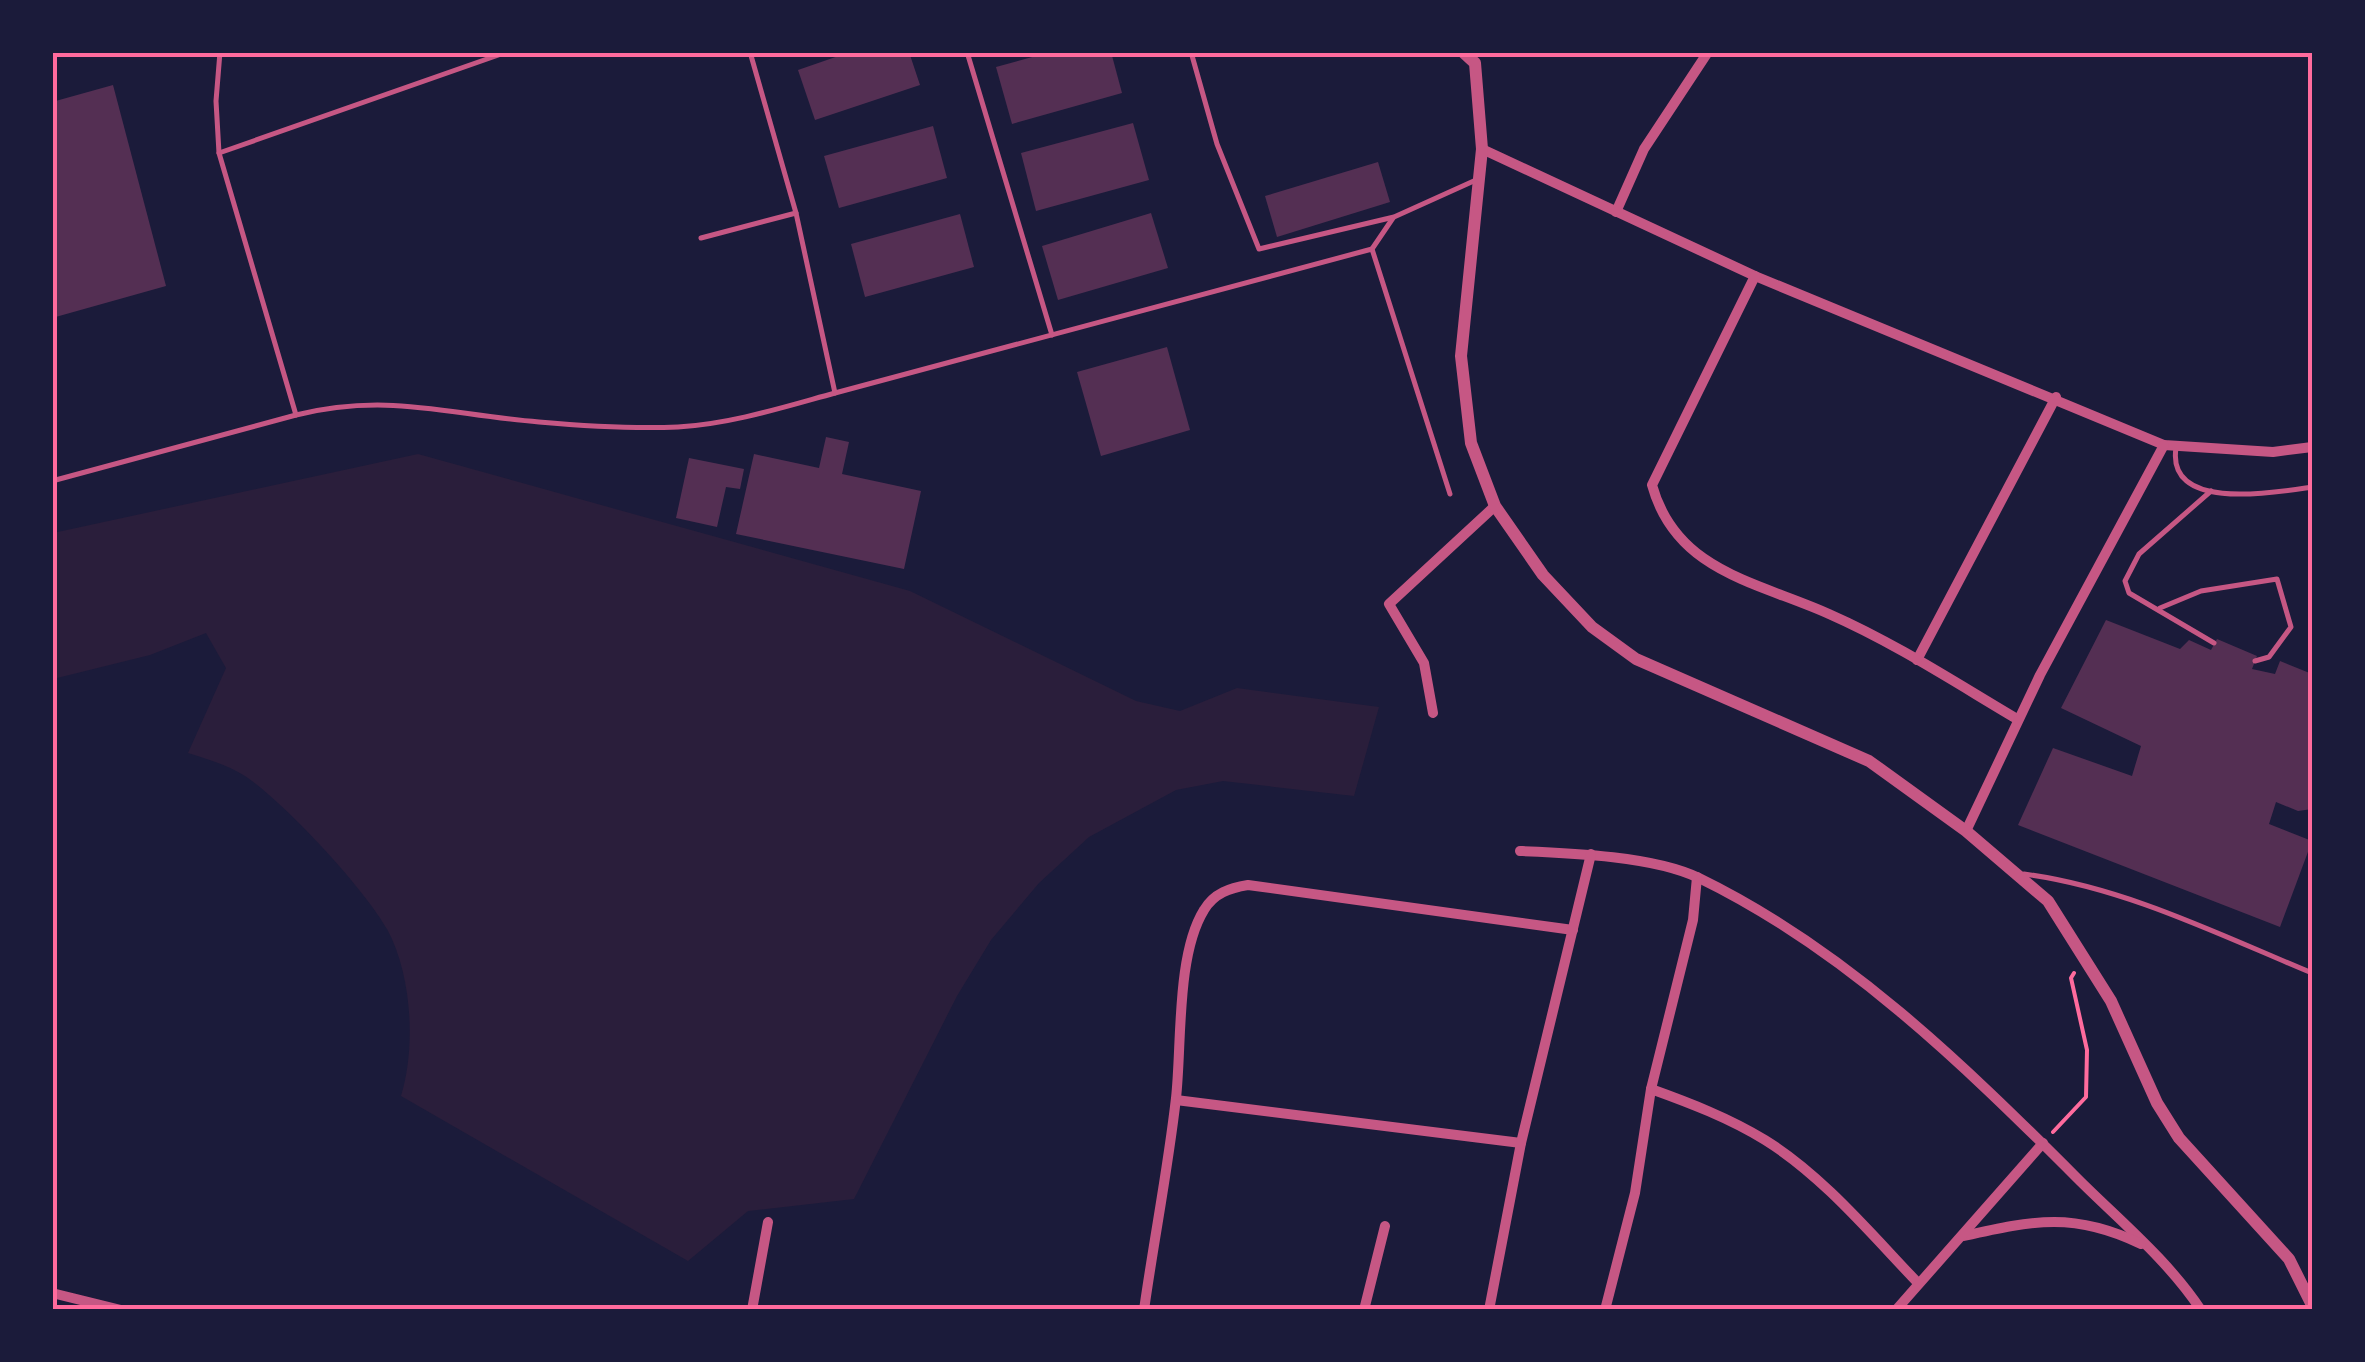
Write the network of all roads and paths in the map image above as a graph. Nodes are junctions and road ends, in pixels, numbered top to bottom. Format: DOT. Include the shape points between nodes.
graph roads {
  1 [pos="220,52"];
  2 [pos="507,52"];
  3 [pos="750,52"];
  4 [pos="967,52"];
  5 [pos="1191,52"];
  6 [pos="1463,52"];
  7 [pos="1708,52"];
  8 [pos="1477,58"];
  9 [pos="1482,149"];
  10 [pos="219,152"];
  11 [pos="1479,179"];
  12 [pos="1616,212"];
  13 [pos="796,213"];
  14 [pos="1394,217"];
  15 [pos="701,238"];
  16 [pos="1372,249"];
  17 [pos="1755,276"];
  18 [pos="1052,335"];
  19 [pos="835,394"];
  20 [pos="2056,397"];
  21 [pos="296,414"];
  22 [pos="2170,446"];
  23 [pos="2312,447"];
  24 [pos="52,482"];
  25 [pos="2312,487"];
  26 [pos="2211,491"];
  27 [pos="1450,494"];
  28 [pos="1495,506"];
  29 [pos="2160,608"];
  30 [pos="2214,643"];
  31 [pos="1917,660"];
  32 [pos="2256,661"];
  33 [pos="1432,713"];
  34 [pos="2017,719"];
  35 [pos="1966,831"];
  36 [pos="1520,851"];
  37 [pos="1591,854"];
  38 [pos="2014,872"];
  39 [pos="1697,877"];
  40 [pos="1572,930"];
  41 [pos="2312,973"];
  42 [pos="2071,978"];
  43 [pos="1650,1089"];
  44 [pos="1176,1100"];
  45 [pos="1521,1143"];
  46 [pos="2043,1144"];
  47 [pos="768,1222"];
  48 [pos="1385,1226"];
  49 [pos="1964,1236"];
  50 [pos="2150,1248"];
  51 [pos="1918,1283"];
  52 [pos="52,1293"];
  53 [pos="2312,1305"];
  54 [pos="121,1310"];
  55 [pos="752,1310"];
  56 [pos="1144,1310"];
  57 [pos="1364,1310"];
  58 [pos="1490,1310"];
  59 [pos="1604,1310"];
  60 [pos="1896,1310"];
  61 [pos="2201,1310"];
  1 -- 10 [label="lane"];
  2 -- 10 [label="lane"];
  3 -- 13 [label="lane"];
  4 -- 18 [label="lane"];
  5 -- 14 [label="lane" via="1217,144 1259,250"];
  6 -- 8 [label="street"];
  7 -- 12 [label="street" via="1644,149"];
  8 -- 9 [label="street"];
  9 -- 11 [label="street"];
  9 -- 12 [label="street"];
  10 -- 21 [label="lane"];
  11 -- 14 [label="lane"];
  11 -- 28 [label="street" via="1461,356 1471,444"];
  12 -- 17 [label="street"];
  13 -- 15 [label="lane"];
  13 -- 19 [label="lane"];
  14 -- 16 [label="lane"];
  16 -- 18 [label="lane"];
  16 -- 27 [label="lane"];
  17 -- 20 [label="street"];
  17 -- 31 [label="street" via="1652,485 1660,514 1692,549 1748,586 1828,614"];
  18 -- 19 [label="lane"];
  19 -- 21 [label="lane" via="679,426 536,422 397,403 341,404"];
  20 -- 22 [label="street"];
  20 -- 31 [label="street"];
  21 -- 24 [label="lane"];
  22 -- 23 [label="street" via="2273,452"];
  22 -- 26 [label="lane" via="2187,479"];
  22 -- 34 [label="street"];
  25 -- 26 [label="lane" via="2263,495"];
  26 -- 29 [label="lane" via="2128,568 2129,592"];
  28 -- 33 [label="street" via="1388,604 1424,663"];
  28 -- 35 [label="street" via="1543,575 1592,628 1636,659 1868,760"];
  29 -- 30 [label="lane"];
  29 -- 32 [label="lane" via="2201,591 2277,579 2291,627 2269,656"];
  31 -- 34 [label="street"];
  34 -- 35 [label="street"];
  35 -- 38 [label="street"];
  36 -- 37 [label="street"];
  37 -- 39 [label="street"];
  37 -- 40 [label="street"];
  38 -- 41 [label="lane" via="2095,887"];
  38 -- 53 [label="street" via="2048,902 2082,950 2179,1138 2290,1259"];
  39 -- 43 [label="street" via="1693,920"];
  39 -- 46 [label="street" via="1862,979"];
  40 -- 44 [label="street" via="1248,884 1227,888 1203,910 1189,956"];
  40 -- 45 [label="street"];
  42 -- 46 [label="path" via="2086,1050 2086,1096"];
  43 -- 51 [label="street" via="1767,1141"];
  43 -- 59 [label="street" via="1635,1192"];
  44 -- 45 [label="street"];
  44 -- 56 [label="street"];
  45 -- 58 [label="street"];
  46 -- 49 [label="street"];
  46 -- 50 [label="street"];
  47 -- 55 [label="street"];
  48 -- 57 [label="street"];
  49 -- 50 [label="street" via="2031,1220 2073,1220"];
  49 -- 51 [label="street"];
  50 -- 61 [label="street"];
  51 -- 60 [label="street"];
  52 -- 54 [label="street"];
}
